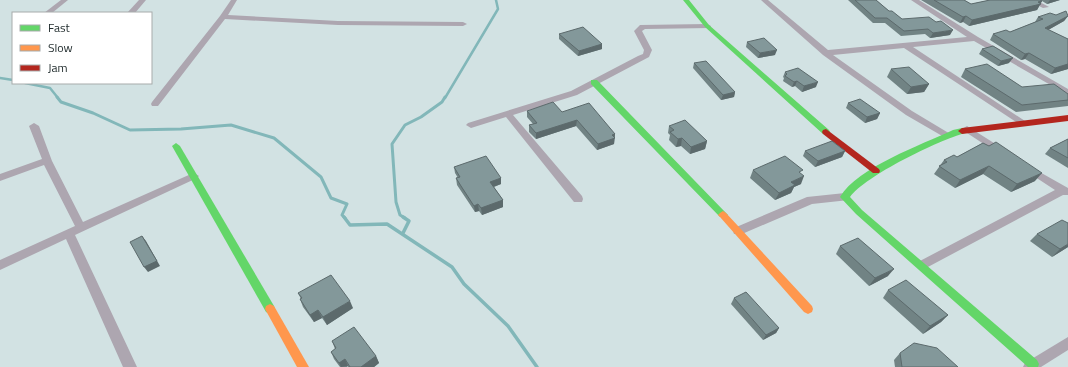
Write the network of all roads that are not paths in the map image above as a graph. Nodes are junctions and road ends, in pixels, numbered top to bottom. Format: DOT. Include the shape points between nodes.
graph roads {
  1 [pos="65,0"];
  2 [pos="143,0"];
  3 [pos="234,0"];
  4 [pos="686,0"];
  5 [pos="764,0"];
  6 [pos="914,0"];
  7 [pos="1030,0"];
  8 [pos="1045,7"];
  9 [pos="49,12"];
  10 [pos="132,12"];
  11 [pos="223,18"];
  12 [pos="463,24"];
  13 [pos="707,26"];
  14 [pos="975,39"];
  15 [pos="905,46"];
  16 [pos="826,53"];
  17 [pos="594,82"];
  18 [pos="1067,90"];
  19 [pos="154,104"];
  20 [pos="507,113"];
  21 [pos="1068,118"];
  22 [pos="1022,123"];
  23 [pos="471,125"];
  24 [pos="34,126"];
  25 [pos="966,129"];
  26 [pos="947,135"];
  27 [pos="176,146"];
  28 [pos="47,161"];
  29 [pos="876,171"];
  30 [pos="194,176"];
  31 [pos="0,178"];
  32 [pos="1065,192"];
  33 [pos="845,197"];
  34 [pos="578,199"];
  35 [pos="80,228"];
  36 [pos="738,231"];
  37 [pos="69,233"];
  38 [pos="0,265"];
  39 [pos="922,266"];
  40 [pos="808,309"];
  41 [pos="1068,343"];
  42 [pos="301,366"];
  43 [pos="1032,366"];
  44 [pos="130,367"];
  1 -- 9 [label="street"];
  2 -- 10 [label="street"];
  3 -- 11 [label="street"];
  4 -- 13 [label="street"];
  5 -- 16 [label="street"];
  6 -- 14 [label="street"];
  7 -- 8 [label="street"];
  11 -- 12 [label="street" via="338,23"];
  11 -- 19 [label="street"];
  13 -- 17 [label="street" via="643,27 638,31 648,50 646,55"];
  13 -- 29 [label="street" via="813,122"];
  14 -- 15 [label="street"];
  14 -- 18 [label="street"];
  15 -- 16 [label="street"];
  15 -- 22 [label="street"];
  16 -- 26 [label="street" via="909,113"];
  17 -- 20 [label="street" via="574,93"];
  17 -- 36 [label="street"];
  20 -- 23 [label="street"];
  20 -- 34 [label="street"];
  21 -- 22 [label="street"];
  22 -- 25 [label="street"];
  24 -- 28 [label="street"];
  25 -- 26 [label="street"];
  25 -- 32 [label="street"];
  26 -- 29 [label="street"];
  27 -- 30 [label="street"];
  28 -- 31 [label="street"];
  28 -- 35 [label="street"];
  29 -- 33 [label="street" via="852,186"];
  30 -- 35 [label="street"];
  30 -- 42 [label="street"];
  32 -- 39 [label="street"];
  33 -- 36 [label="street" via="811,200"];
  33 -- 39 [label="street"];
  35 -- 37 [label="street"];
  36 -- 40 [label="street"];
  37 -- 38 [label="street"];
  37 -- 44 [label="street"];
  39 -- 43 [label="street"];
  41 -- 43 [label="street"];
}
